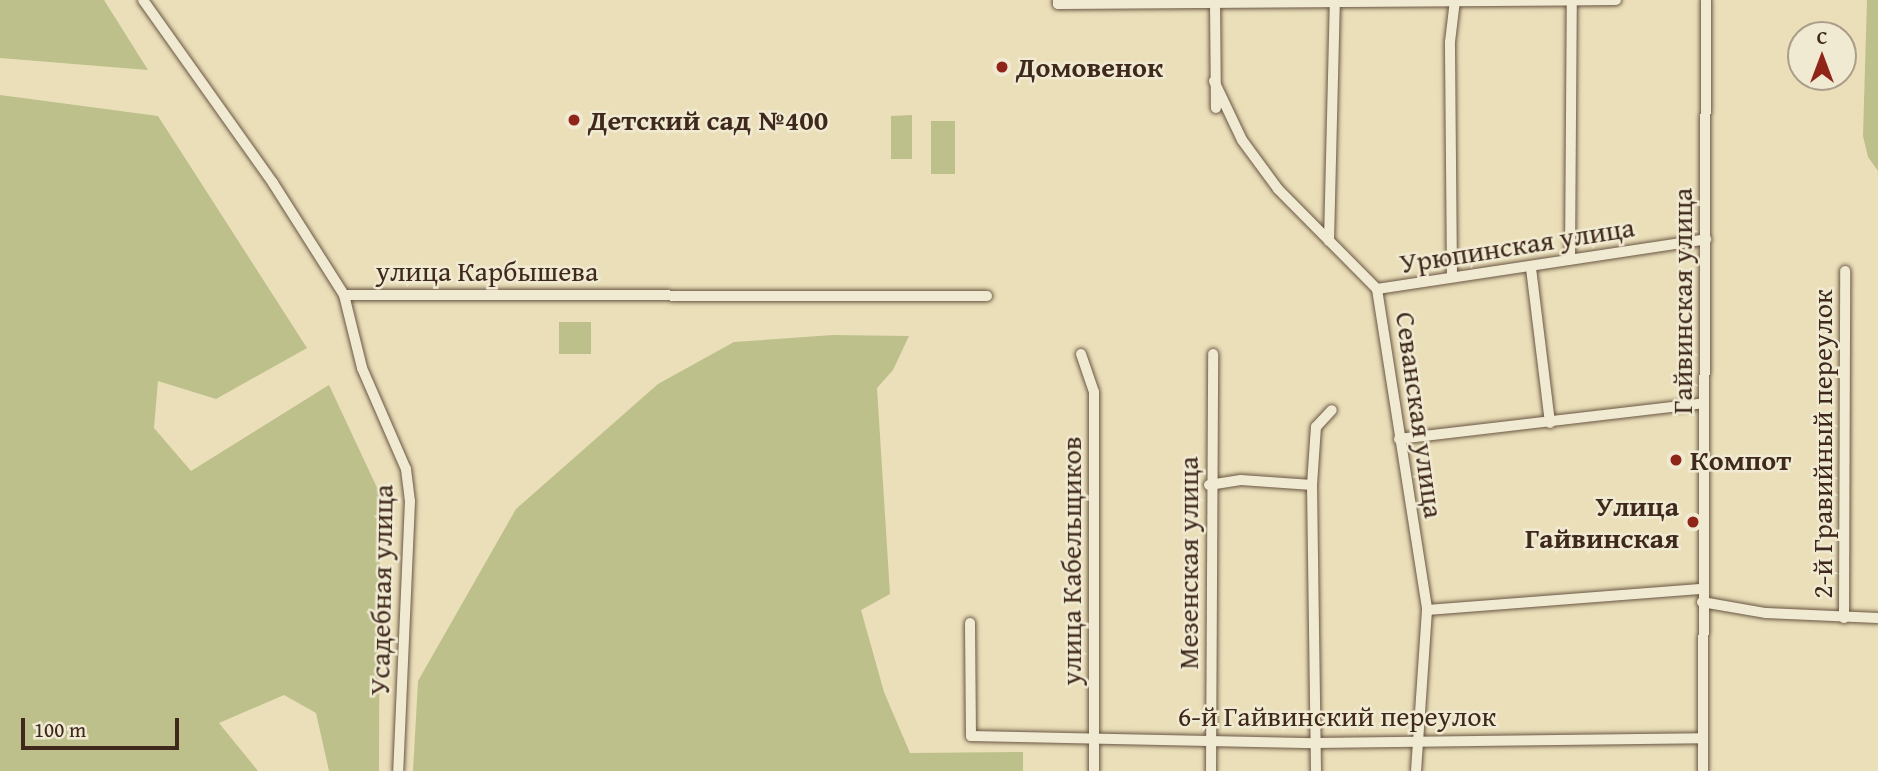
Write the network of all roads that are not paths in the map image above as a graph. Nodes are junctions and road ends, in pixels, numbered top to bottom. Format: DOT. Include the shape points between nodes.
graph roads {
  1 [pos="143,0"];
  2 [pos="1572,0"];
  3 [pos="1616,0"];
  4 [pos="1706,0"];
  5 [pos="1214,1"];
  6 [pos="1335,1"];
  7 [pos="1455,1"];
  8 [pos="1058,2"];
  9 [pos="1214,81"];
  10 [pos="1216,107"];
  11 [pos="1706,239"];
  12 [pos="1329,241"];
  13 [pos="1570,260"];
  14 [pos="1531,268"];
  15 [pos="1845,271"];
  16 [pos="1452,277"];
  17 [pos="1377,289"];
  18 [pos="344,295"];
  19 [pos="987,296"];
  20 [pos="1081,354"];
  21 [pos="1213,354"];
  22 [pos="1704,404"];
  23 [pos="1332,410"];
  24 [pos="1550,423"];
  25 [pos="1399,439"];
  26 [pos="1209,485"];
  27 [pos="1312,485"];
  28 [pos="1703,589"];
  29 [pos="1702,602"];
  30 [pos="1427,610"];
  31 [pos="1844,618"];
  32 [pos="1878,618"];
  33 [pos="970,623"];
  34 [pos="1094,738"];
  35 [pos="1703,738"];
  36 [pos="1416,739"];
  37 [pos="1211,740"];
  38 [pos="1316,743"];
  39 [pos="398,771"];
  40 [pos="1094,771"];
  41 [pos="1211,771"];
  42 [pos="1316,771"];
  43 [pos="1416,771"];
  44 [pos="1703,771"];
  1 -- 18 [label="street, улица Карбышева" via="273,183"];
  2 -- 3 [label="street"];
  2 -- 7 [label="street"];
  2 -- 13 [label="street"];
  4 -- 11 [label="street, Гайвинская улица"];
  5 -- 6 [label="street"];
  5 -- 8 [label="street"];
  5 -- 9 [label="street"];
  6 -- 7 [label="street"];
  6 -- 12 [label="street"];
  7 -- 16 [label="street" via="1450,42"];
  9 -- 10 [label="street"];
  9 -- 12 [label="street, Севанская улица" via="1258,161 1300,215"];
  11 -- 13 [label="street, Урюпинская улица"];
  11 -- 22 [label="street, Гайвинская улица"];
  12 -- 17 [label="street, Севанская улица"];
  13 -- 14 [label="street, Урюпинская улица"];
  14 -- 16 [label="street, Урюпинская улица"];
  14 -- 24 [label="street"];
  15 -- 31 [label="street, 2-й Гравийный переулок"];
  16 -- 17 [label="street, Урюпинская улица"];
  17 -- 25 [label="street, Севанская улица"];
  18 -- 19 [label="street, улица Карбышева"];
  18 -- 39 [label="street, Усадебная улица" via="362,368 405,469 410,500"];
  20 -- 34 [label="street, улица Кабельщиков" via="1094,392"];
  21 -- 26 [label="street, Мезенская улица"];
  22 -- 24 [label="street"];
  22 -- 28 [label="street, Гайвинская улица"];
  23 -- 27 [label="street" via="1316,427"];
  24 -- 25 [label="street"];
  25 -- 30 [label="street, Севанская улица"];
  26 -- 27 [label="street" via="1254,480"];
  26 -- 37 [label="street, Мезенская улица"];
  27 -- 38 [label="street"];
  28 -- 29 [label="street, Гайвинская улица"];
  28 -- 30 [label="street"];
  29 -- 31 [label="street" via="1746,611"];
  29 -- 35 [label="street, Гайвинская улица"];
  30 -- 36 [label="street, Севанская улица"];
  31 -- 32 [label="street"];
  33 -- 34 [label="street, 6-й Гайвинский переулок" via="971,736"];
  34 -- 37 [label="street, 6-й Гайвинский переулок"];
  34 -- 40 [label="street, улица Кабельщиков"];
  35 -- 36 [label="street, 6-й Гайвинский переулок"];
  35 -- 44 [label="street, Гайвинская улица"];
  36 -- 38 [label="street, 6-й Гайвинский переулок"];
  36 -- 43 [label="street, Севанская улица"];
  37 -- 38 [label="street, 6-й Гайвинский переулок"];
  37 -- 41 [label="street, Мезенская улица"];
  38 -- 42 [label="street"];
}
